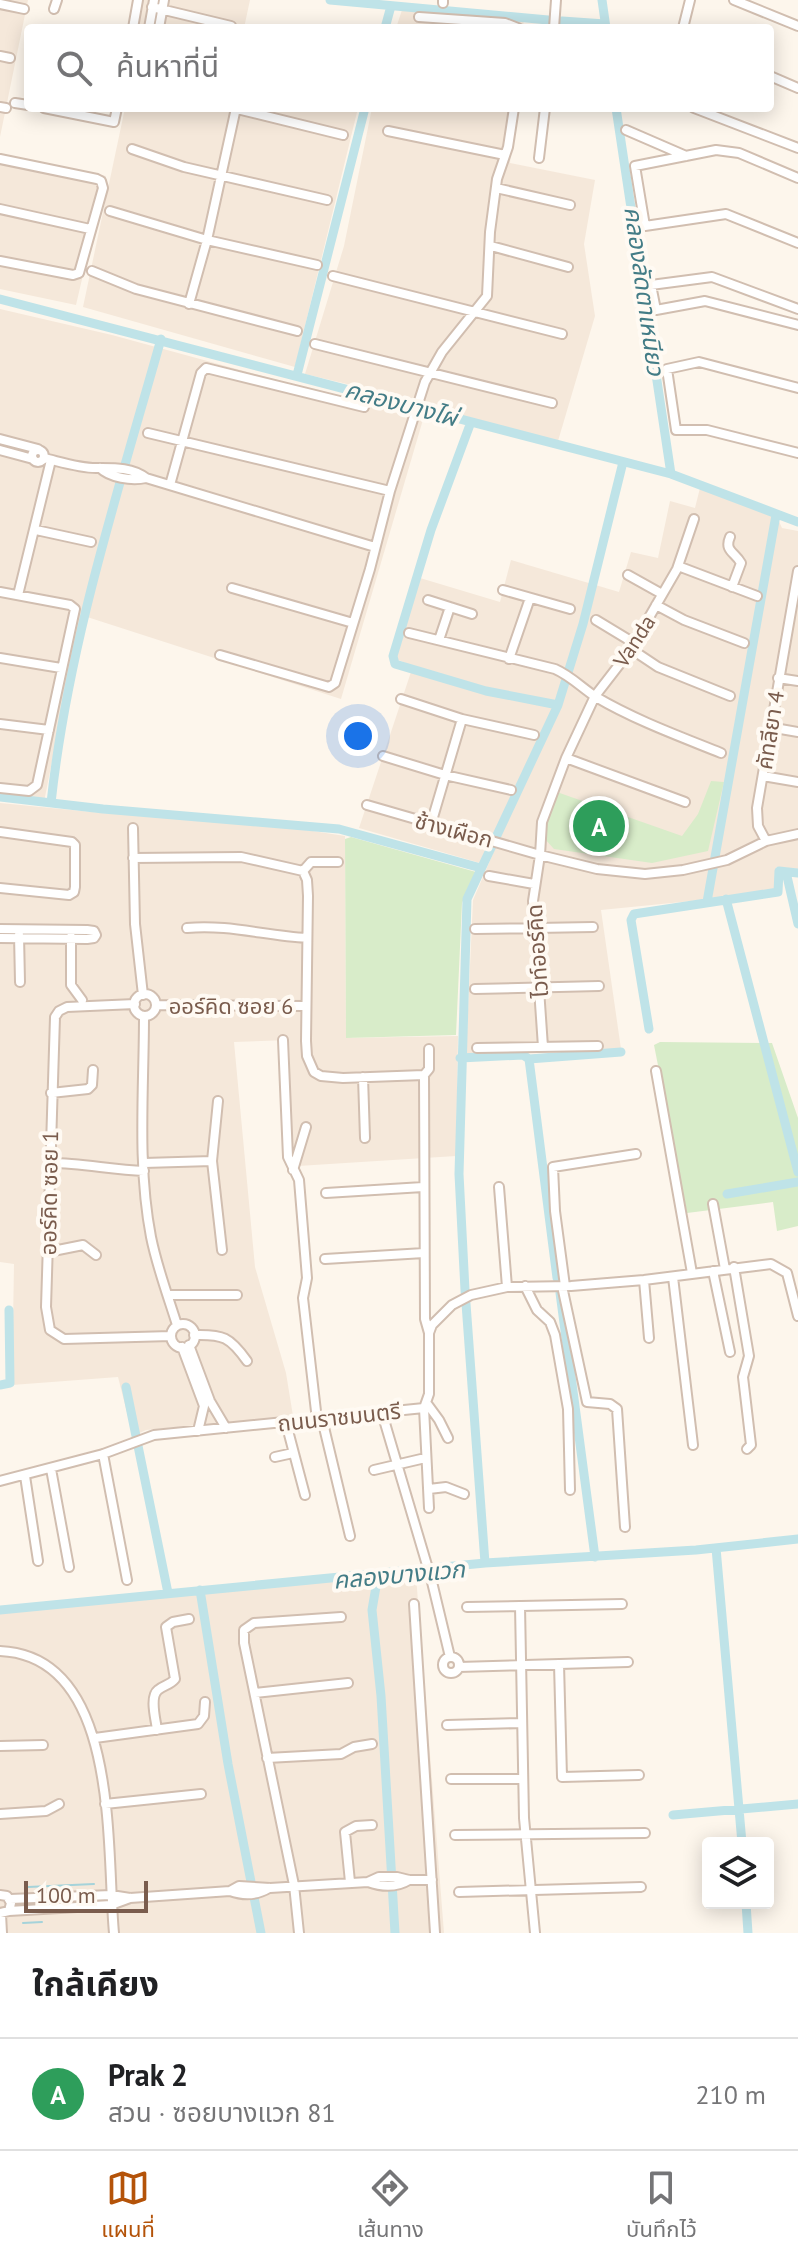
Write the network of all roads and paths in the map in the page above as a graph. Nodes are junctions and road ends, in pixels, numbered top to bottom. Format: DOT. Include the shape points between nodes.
graph roads {
  1 [pos="138,0"];
  2 [pos="556,0"];
  3 [pos="690,0"];
  4 [pos="734,0"];
  5 [pos="0,4"];
  6 [pos="158,4"];
  7 [pos="24,9"];
  8 [pos="419,17"];
  9 [pos="134,24"];
  10 [pos="150,24"];
  11 [pos="159,24"];
  12 [pos="224,24"];
  13 [pos="508,24"];
  14 [pos="554,24"];
  15 [pos="684,24"];
  16 [pos="798,26"];
  17 [pos="774,78"];
  18 [pos="798,88"];
  19 [pos="15,103"];
  20 [pos="24,104"];
  21 [pos="72,112"];
  22 [pos="116,112"];
  23 [pos="233,112"];
  24 [pos="250,112"];
  25 [pos="513,112"];
  26 [pos="545,112"];
  27 [pos="704,112"];
  28 [pos="626,130"];
  29 [pos="388,131"];
  30 [pos="343,135"];
  31 [pos="798,148"];
  32 [pos="132,149"];
  33 [pos="505,155"];
  34 [pos="687,156"];
  35 [pos="539,158"];
  36 [pos="0,159"];
  37 [pos="222,175"];
  38 [pos="798,178"];
  39 [pos="496,188"];
  40 [pos="327,200"];
  41 [pos="570,205"];
  42 [pos="0,209"];
  43 [pos="110,211"];
  44 [pos="90,229"];
  45 [pos="207,240"];
  46 [pos="798,243"];
  47 [pos="491,246"];
  48 [pos="0,261"];
  49 [pos="317,265"];
  50 [pos="568,267"];
  51 [pos="92,271"];
  52 [pos="333,276"];
  53 [pos="189,304"];
  54 [pos="798,309"];
  55 [pos="477,311"];
  56 [pos="798,325"];
  57 [pos="297,331"];
  58 [pos="562,334"];
  59 [pos="315,344"];
  60 [pos="430,372"];
  61 [pos="798,388"];
  62 [pos="552,403"];
  63 [pos="364,407"];
  64 [pos="148,433"];
  65 [pos="0,439"];
  66 [pos="183,441"];
  67 [pos="38,449"];
  68 [pos="0,450"];
  69 [pos="798,453"];
  70 [pos="33,459"];
  71 [pos="48,459"];
  72 [pos="170,485"];
  73 [pos="390,491"];
  74 [pos="694,519"];
  75 [pos="36,530"];
  76 [pos="730,537"];
  77 [pos="91,542"];
  78 [pos="375,547"];
  79 [pos="678,566"];
  80 [pos="798,571"];
  81 [pos="628,575"];
  82 [pos="797,583"];
  83 [pos="732,587"];
  84 [pos="232,588"];
  85 [pos="503,590"];
  86 [pos="0,592"];
  87 [pos="662,594"];
  88 [pos="18,595"];
  89 [pos="757,596"];
  90 [pos="530,598"];
  91 [pos="428,600"];
  92 [pos="656,605"];
  93 [pos="450,607"];
  94 [pos="570,609"];
  95 [pos="472,614"];
  96 [pos="596,620"];
  97 [pos="353,623"];
  98 [pos="787,631"];
  99 [pos="798,632"];
  100 [pos="409,633"];
  101 [pos="439,640"];
  102 [pos="744,643"];
  103 [pos="632,646"];
  104 [pos="220,655"];
  105 [pos="0,658"];
  106 [pos="509,659"];
  107 [pos="61,668"];
  108 [pos="778,678"];
  109 [pos="798,681"];
  110 [pos="595,696"];
  111 [pos="730,696"];
  112 [pos="401,699"];
  113 [pos="462,719"];
  114 [pos="0,724"];
  115 [pos="769,727"];
  116 [pos="49,730"];
  117 [pos="798,732"];
  118 [pos="534,735"];
  119 [pos="721,753"];
  120 [pos="383,756"];
  121 [pos="566,758"];
  122 [pos="445,775"];
  123 [pos="763,776"];
  124 [pos="798,782"];
  125 [pos="0,788"];
  126 [pos="511,790"];
  127 [pos="685,802"];
  128 [pos="367,805"];
  129 [pos="431,824"];
  130 [pos="133,828"];
  131 [pos="0,832"];
  132 [pos="798,834"];
  133 [pos="766,841"];
  134 [pos="540,855"];
  135 [pos="133,858"];
  136 [pos="338,862"];
  137 [pos="303,871"];
  138 [pos="489,876"];
  139 [pos="534,884"];
  140 [pos="0,888"];
  141 [pos="593,927"];
  142 [pos="187,928"];
  143 [pos="534,928"];
  144 [pos="0,929"];
  145 [pos="475,929"];
  146 [pos="19,934"];
  147 [pos="0,938"];
  148 [pos="307,938"];
  149 [pos="20,982"];
  150 [pos="599,986"];
  151 [pos="539,988"];
  152 [pos="475,989"];
  153 [pos="143,995"];
  154 [pos="82,1000"];
  155 [pos="135,1004"];
  156 [pos="156,1005"];
  157 [pos="306,1006"];
  158 [pos="144,1016"];
  159 [pos="283,1040"];
  160 [pos="598,1046"];
  161 [pos="543,1047"];
  162 [pos="477,1048"];
  163 [pos="429,1049"];
  164 [pos="93,1070"];
  165 [pos="656,1071"];
  166 [pos="424,1075"];
  167 [pos="363,1077"];
  168 [pos="51,1093"];
  169 [pos="218,1101"];
  170 [pos="306,1127"];
  171 [pos="365,1138"];
  172 [pos="636,1154"];
  173 [pos="212,1161"];
  174 [pos="51,1163"];
  175 [pos="144,1167"];
  176 [pos="293,1170"];
  177 [pos="423,1187"];
  178 [pos="499,1187"];
  179 [pos="326,1193"];
  180 [pos="713,1204"];
  181 [pos="222,1250"];
  182 [pos="48,1252"];
  183 [pos="424,1253"];
  184 [pos="96,1255"];
  185 [pos="325,1259"];
  186 [pos="730,1268"];
  187 [pos="713,1271"];
  188 [pos="692,1273"];
  189 [pos="673,1277"];
  190 [pos="644,1280"];
  191 [pos="525,1286"];
  192 [pos="563,1286"];
  193 [pos="507,1287"];
  194 [pos="168,1295"];
  195 [pos="237,1295"];
  196 [pos="798,1316"];
  197 [pos="177,1325"];
  198 [pos="429,1333"];
  199 [pos="194,1335"];
  200 [pos="171,1336"];
  201 [pos="649,1338"];
  202 [pos="186,1346"];
  203 [pos="730,1352"];
  204 [pos="247,1361"];
  205 [pos="426,1406"];
  206 [pos="204,1411"];
  207 [pos="215,1411"];
  208 [pos="382,1413"];
  209 [pos="319,1419"];
  210 [pos="286,1423"];
  211 [pos="226,1428"];
  212 [pos="198,1431"];
  213 [pos="448,1438"];
  214 [pos="693,1445"];
  215 [pos="747,1449"];
  216 [pos="293,1453"];
  217 [pos="103,1454"];
  218 [pos="275,1457"];
  219 [pos="421,1459"];
  220 [pos="397,1465"];
  221 [pos="51,1469"];
  222 [pos="374,1470"];
  223 [pos="25,1476"];
  224 [pos="0,1481"];
  225 [pos="429,1489"];
  226 [pos="570,1490"];
  227 [pos="464,1494"];
  228 [pos="305,1495"];
  229 [pos="429,1508"];
  230 [pos="625,1527"];
  231 [pos="350,1536"];
  232 [pos="38,1561"];
  233 [pos="69,1567"];
  234 [pos="127,1580"];
  235 [pos="414,1604"];
  236 [pos="622,1604"];
  237 [pos="520,1606"];
  238 [pos="467,1607"];
  239 [pos="341,1617"];
  240 [pos="189,1619"];
  241 [pos="0,1651"];
  242 [pos="628,1662"];
  243 [pos="559,1664"];
  244 [pos="522,1665"];
  245 [pos="348,1683"];
  246 [pos="255,1693"];
  247 [pos="205,1702"];
  248 [pos="522,1723"];
  249 [pos="447,1725"];
  250 [pos="157,1730"];
  251 [pos="95,1738"];
  252 [pos="372,1744"];
  253 [pos="43,1745"];
  254 [pos="0,1746"];
  255 [pos="267,1758"];
  256 [pos="639,1775"];
  257 [pos="451,1779"];
  258 [pos="523,1779"];
  259 [pos="201,1794"];
  260 [pos="59,1804"];
  261 [pos="105,1804"];
  262 [pos="0,1814"];
  263 [pos="372,1825"];
  264 [pos="645,1833"];
  265 [pos="455,1835"];
  266 [pos="526,1836"];
  267 [pos="432,1880"];
  268 [pos="350,1882"];
  269 [pos="0,1883"];
  270 [pos="294,1885"];
  271 [pos="641,1887"];
  272 [pos="531,1890"];
  273 [pos="459,1892"];
  274 [pos="3,1896"];
  275 [pos="111,1900"];
  276 [pos="3,1913"];
  277 [pos="2,1933"];
  278 [pos="114,1933"];
  279 [pos="299,1933"];
  280 [pos="435,1933"];
  281 [pos="535,1933"];
  1 -- 9 [label="street"];
  2 -- 14 [label="street"];
  3 -- 15 [label="street"];
  4 -- 16 [label="street"];
  5 -- 7 [label="street"];
  6 -- 10 [label="street"];
  6 -- 11 [label="street"];
  6 -- 12 [label="street"];
  8 -- 13 [label="street"];
  17 -- 18 [label="street"];
  19 -- 20 [label="street"];
  21 -- 22 [label="street" via="114,122"];
  23 -- 37 [label="street"];
  24 -- 30 [label="street"];
  25 -- 33 [label="street"];
  26 -- 35 [label="street"];
  27 -- 31 [label="street"];
  28 -- 34 [label="street"];
  29 -- 33 [label="street"];
  32 -- 37 [label="street"];
  33 -- 39 [label="street"];
  34 -- 38 [label="street" via="716,150 739,153"];
  34 -- 46 [label="street" via="635,166 645,226 726,214"];
  36 -- 44 [label="street" via="101,181"];
  37 -- 40 [label="street"];
  37 -- 45 [label="street"];
  39 -- 41 [label="street"];
  39 -- 47 [label="street"];
  42 -- 44 [label="street"];
  43 -- 45 [label="street"];
  44 -- 48 [label="street" via="76,275"];
  45 -- 49 [label="street"];
  45 -- 53 [label="street"];
  47 -- 50 [label="street"];
  47 -- 55 [label="street" via="487,296"];
  51 -- 53 [label="street"];
  52 -- 55 [label="street"];
  53 -- 57 [label="street"];
  54 -- 56 [label="street" via="712,277 651,285 656,310 705,301"];
  55 -- 58 [label="street"];
  55 -- 60 [label="street"];
  59 -- 60 [label="street"];
  60 -- 62 [label="street"];
  60 -- 73 [label="street"];
  61 -- 69 [label="street" via="699,362 667,369 676,430 707,430"];
  63 -- 66 [label="street" via="206,368"];
  64 -- 66 [label="street"];
  65 -- 67 [label="street"];
  66 -- 72 [label="street"];
  66 -- 73 [label="street"];
  67 -- 70 [label="street"];
  67 -- 71 [label="street"];
  68 -- 70 [label="street"];
  70 -- 71 [label="street"];
  71 -- 72 [label="street"];
  71 -- 75 [label="street"];
  72 -- 78 [label="street"];
  73 -- 78 [label="street"];
  74 -- 79 [label="street, Vanda"];
  75 -- 77 [label="street"];
  75 -- 88 [label="street"];
  76 -- 83 [label="street" via="729,550 741,563"];
  78 -- 97 [label="street"];
  79 -- 83 [label="street"];
  79 -- 87 [label="street, Vanda"];
  80 -- 82 [label="street, คัทลียา 4"];
  81 -- 87 [label="street"];
  82 -- 98 [label="street, คัทลียา 4"];
  83 -- 89 [label="street"];
  84 -- 97 [label="street"];
  85 -- 90 [label="street"];
  86 -- 88 [label="street"];
  87 -- 92 [label="street, Vanda"];
  88 -- 107 [label="street" via="75,609"];
  90 -- 94 [label="street"];
  90 -- 106 [label="street"];
  91 -- 93 [label="street"];
  92 -- 102 [label="street"];
  92 -- 103 [label="street, Vanda"];
  93 -- 95 [label="street"];
  93 -- 101 [label="street"];
  96 -- 103 [label="street"];
  97 -- 104 [label="street" via="332,687"];
  98 -- 99 [label="street"];
  98 -- 108 [label="street, คัทลียา 4"];
  100 -- 101 [label="street"];
  101 -- 106 [label="street"];
  103 -- 110 [label="street, Vanda"];
  103 -- 111 [label="street" via="658,667"];
  105 -- 107 [label="street"];
  106 -- 110 [label="street" via="561,671"];
  107 -- 116 [label="street"];
  108 -- 109 [label="street"];
  108 -- 115 [label="street, คัทลียา 4"];
  110 -- 119 [label="street"];
  110 -- 121 [label="street, Vanda"];
  112 -- 113 [label="street"];
  113 -- 118 [label="street"];
  113 -- 122 [label="street"];
  114 -- 116 [label="street"];
  115 -- 117 [label="street"];
  115 -- 123 [label="street, คัทลียา 4"];
  116 -- 125 [label="street" via="36,788"];
  120 -- 122 [label="street"];
  121 -- 127 [label="street"];
  121 -- 134 [label="street, Vanda" via="542,822"];
  122 -- 126 [label="street"];
  122 -- 129 [label="street"];
  123 -- 124 [label="street"];
  123 -- 133 [label="street, คัทลียา 4" via="757,808"];
  128 -- 129 [label="street, ช้างเผือก"];
  129 -- 134 [label="street, ช้างเผือก"];
  130 -- 135 [label="street"];
  131 -- 140 [label="street" via="72,842 75,887 69,895"];
  132 -- 133 [label="street, ช้างเผือก"];
  133 -- 134 [label="street, ช้างเผือก" via="727,860 645,874"];
  134 -- 139 [label="street, ไวท์ออร์คิด"];
  135 -- 137 [label="street" via="241,857"];
  135 -- 153 [label="street"];
  136 -- 137 [label="street" via="311,862"];
  137 -- 148 [label="street"];
  138 -- 139 [label="street"];
  139 -- 143 [label="street, ไวท์ออร์คิด"];
  141 -- 143 [label="street"];
  142 -- 148 [label="street" via="229,927"];
  143 -- 145 [label="street"];
  143 -- 151 [label="street, ไวท์ออร์คิด"];
  144 -- 146 [label="street"];
  146 -- 147 [label="street"];
  146 -- 149 [label="street"];
  146 -- 154 [label="street" via="71,934 71,985"];
  148 -- 157 [label="street"];
  150 -- 151 [label="street"];
  151 -- 152 [label="street"];
  151 -- 161 [label="street, ไวท์ออร์คิด"];
  153 -- 155 [label="street"];
  153 -- 156 [label="street"];
  155 -- 158 [label="street"];
  155 -- 168 [label="street, ออร์คิด ซอย 1" via="59,1011 53,1023"];
  156 -- 157 [label="street, ออร์คิด ซอย 6"];
  156 -- 158 [label="street"];
  157 -- 167 [label="street" via="307,1056 314,1072"];
  158 -- 175 [label="street"];
  159 -- 176 [label="street"];
  160 -- 161 [label="street"];
  161 -- 162 [label="street"];
  163 -- 166 [label="street, ถนนราชมนตรี"];
  164 -- 168 [label="street" via="88,1089"];
  165 -- 188 [label="street"];
  166 -- 167 [label="street"];
  166 -- 177 [label="street, ถนนราชมนตรี"];
  167 -- 171 [label="street"];
  168 -- 174 [label="street, ออร์คิด ซอย 1"];
  169 -- 173 [label="street"];
  170 -- 176 [label="street"];
  172 -- 192 [label="street" via="553,1167"];
  173 -- 175 [label="street"];
  173 -- 181 [label="street"];
  174 -- 175 [label="street" via="106,1170"];
  174 -- 182 [label="street, ออร์คิด ซอย 1"];
  175 -- 194 [label="street" via="151,1237"];
  176 -- 209 [label="street" via="299,1180 307,1278 303,1298"];
  177 -- 179 [label="street"];
  177 -- 183 [label="street, ถนนราชมนตรี"];
  178 -- 193 [label="street"];
  180 -- 186 [label="street"];
  182 -- 184 [label="street" via="83,1245"];
  182 -- 200 [label="street, ออร์คิด ซอย 1" via="47,1324 58,1336 74,1341"];
  183 -- 185 [label="street"];
  183 -- 198 [label="street, ถนนราชมนตรี"];
  186 -- 187 [label="street"];
  186 -- 196 [label="street" via="779,1267 787,1273"];
  186 -- 215 [label="street" via="749,1356 743,1377 751,1445"];
  187 -- 188 [label="street"];
  187 -- 203 [label="street"];
  188 -- 189 [label="street"];
  189 -- 190 [label="street"];
  189 -- 214 [label="street"];
  190 -- 192 [label="street"];
  190 -- 201 [label="street"];
  191 -- 192 [label="street"];
  191 -- 193 [label="street"];
  191 -- 226 [label="street" via="555,1335 568,1409"];
  192 -- 230 [label="street" via="587,1402 610,1404 617,1412"];
  193 -- 198 [label="street" via="458,1301 436,1319"];
  194 -- 195 [label="street"];
  194 -- 197 [label="street"];
  197 -- 199 [label="street" via="186,1325"];
  197 -- 200 [label="street"];
  198 -- 205 [label="street, ถนนราชมนตรี"];
  199 -- 202 [label="street"];
  199 -- 204 [label="street" via="229,1339"];
  200 -- 202 [label="street" via="175,1344"];
  202 -- 206 [label="street"];
  202 -- 207 [label="street"];
  205 -- 208 [label="street, ถนนราชมนตรี"];
  205 -- 213 [label="street"];
  205 -- 225 [label="street"];
  206 -- 207 [label="street"];
  206 -- 212 [label="street"];
  207 -- 211 [label="street"];
  208 -- 209 [label="street, ถนนราชมนตรี"];
  208 -- 220 [label="street"];
  209 -- 210 [label="street, ถนนราชมนตรี"];
  209 -- 231 [label="street"];
  210 -- 211 [label="street, ถนนราชมนตรี"];
  210 -- 216 [label="street"];
  211 -- 212 [label="street, ถนนราชมนตรี"];
  212 -- 217 [label="street, ถนนราชมนตรี" via="142,1437"];
  216 -- 218 [label="street"];
  216 -- 228 [label="street"];
  217 -- 221 [label="street, ถนนราชมนตรี"];
  217 -- 234 [label="street"];
  219 -- 220 [label="street"];
  220 -- 222 [label="street"];
  220 -- 244 [label="street" via="450,1657 445,1669"];
  221 -- 223 [label="street, ถนนราชมนตรี"];
  221 -- 233 [label="street"];
  223 -- 224 [label="street, ถนนราชมนตรี"];
  223 -- 232 [label="street"];
  225 -- 227 [label="street" via="454,1488"];
  225 -- 229 [label="street"];
  235 -- 267 [label="street"];
  236 -- 237 [label="street"];
  237 -- 238 [label="street"];
  237 -- 244 [label="street"];
  239 -- 246 [label="street" via="248,1625 244,1643"];
  240 -- 250 [label="street" via="166,1627 175,1679 154,1696"];
  241 -- 251 [label="street" via="35,1659 67,1685"];
  242 -- 243 [label="street"];
  243 -- 244 [label="street"];
  243 -- 256 [label="street" via="562,1777"];
  244 -- 248 [label="street"];
  245 -- 246 [label="street"];
  246 -- 255 [label="street"];
  247 -- 250 [label="street" via="198,1724"];
  248 -- 249 [label="street"];
  248 -- 258 [label="street"];
  250 -- 251 [label="street"];
  251 -- 261 [label="street"];
  252 -- 255 [label="street" via="341,1754"];
  253 -- 254 [label="street"];
  255 -- 270 [label="street"];
  257 -- 258 [label="street"];
  258 -- 266 [label="street"];
  259 -- 261 [label="street"];
  260 -- 262 [label="street" via="46,1811"];
  261 -- 275 [label="street"];
  263 -- 268 [label="street" via="345,1832"];
  264 -- 266 [label="street"];
  265 -- 266 [label="street"];
  266 -- 272 [label="street"];
  267 -- 268 [label="street"];
  267 -- 280 [label="street"];
  268 -- 270 [label="street"];
  269 -- 274 [label="street"];
  270 -- 275 [label="street"];
  270 -- 279 [label="street"];
  271 -- 272 [label="street"];
  272 -- 273 [label="street"];
  272 -- 281 [label="street"];
  274 -- 275 [label="street"];
  274 -- 276 [label="street" via="11,1903"];
  275 -- 276 [label="street"];
  275 -- 278 [label="street"];
  276 -- 277 [label="street"];
}
